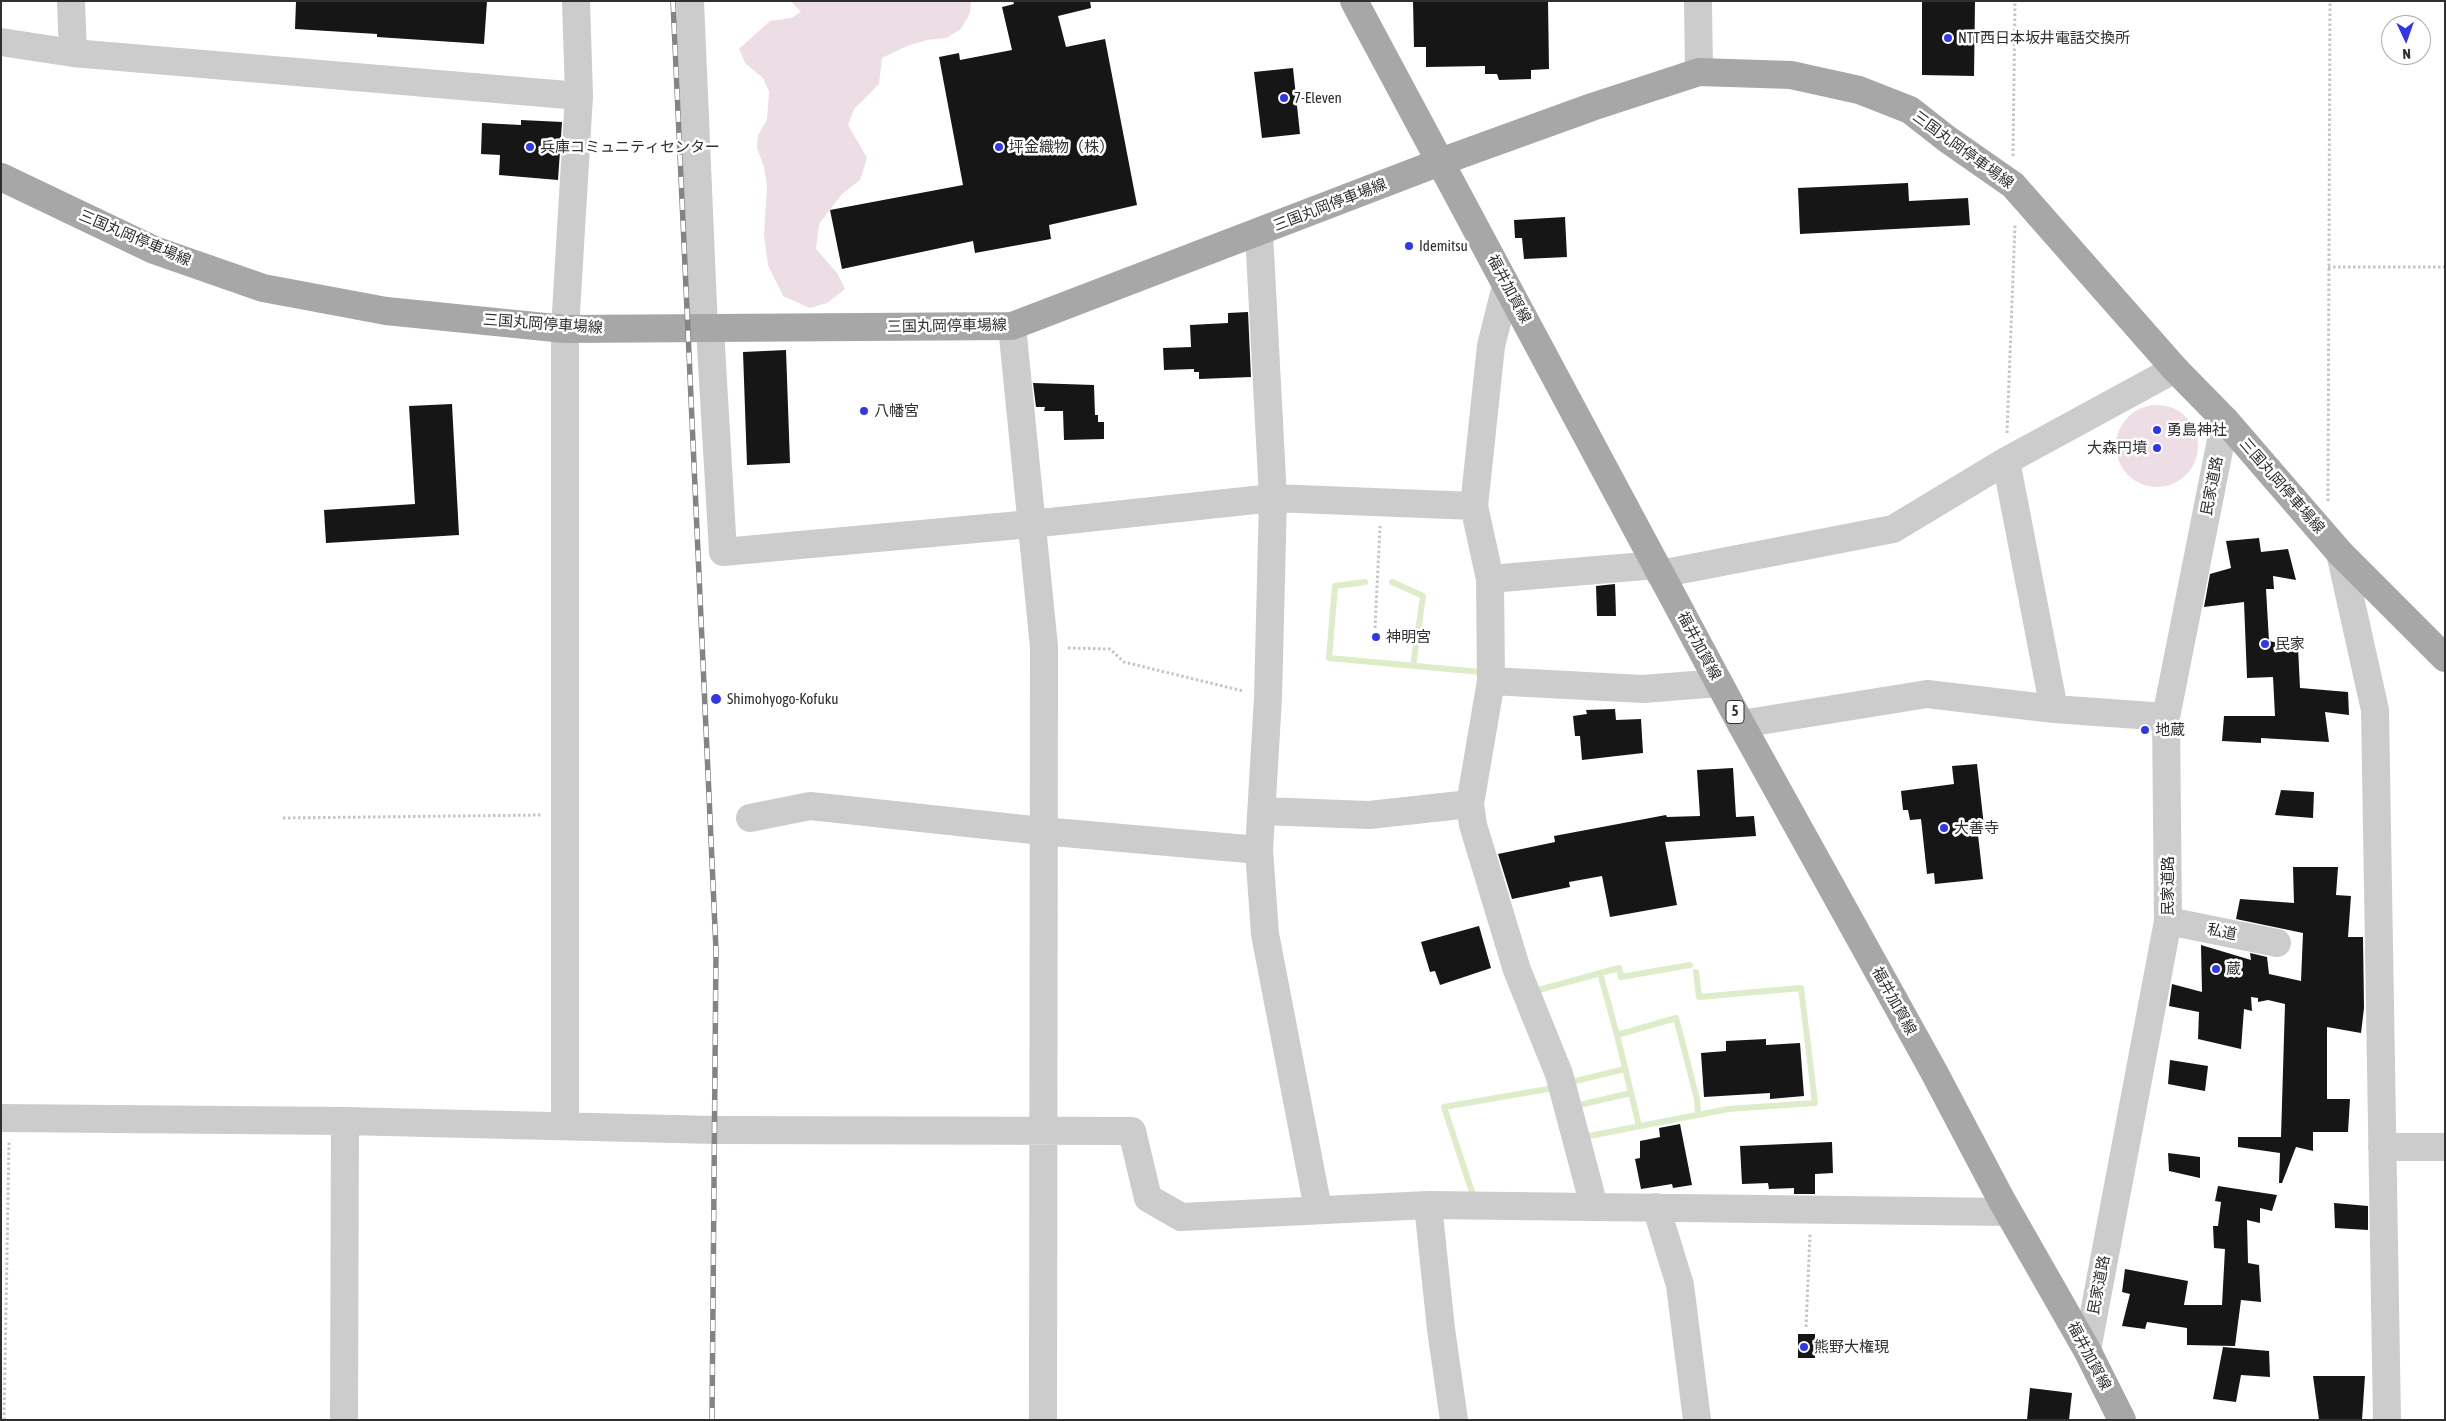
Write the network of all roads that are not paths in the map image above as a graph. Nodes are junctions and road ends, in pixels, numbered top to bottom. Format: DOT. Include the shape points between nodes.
graph roads {
  1 [pos="71,1"];
  2 [pos="576,1"];
  3 [pos="690,1"];
  4 [pos="1354,1"];
  5 [pos="1698,1"];
  6 [pos="1,42"];
  7 [pos="72,53"];
  8 [pos="1699,72"];
  9 [pos="579,96"];
  10 [pos="1440,162"];
  11 [pos="1,177"];
  12 [pos="1259,233"];
  13 [pos="1506,286"];
  14 [pos="1012,326"];
  15 [pos="565,328"];
  16 [pos="707,329"];
  17 [pos="2175,368"];
  18 [pos="2225,420"];
  19 [pos="2006,461"];
  20 [pos="1273,498"];
  21 [pos="1474,506"];
  22 [pos="1031,524"];
  23 [pos="2334,546"];
  24 [pos="1658,570"];
  25 [pos="1490,579"];
  26 [pos="2445,658"];
  27 [pos="1491,680"];
  28 [pos="1719,683"];
  29 [pos="2054,709"];
  30 [pos="2166,717"];
  31 [pos="1741,724"];
  32 [pos="1470,804"];
  33 [pos="1262,811"];
  34 [pos="750,818"];
  35 [pos="1042,831"];
  36 [pos="1259,850"];
  37 [pos="2168,921"];
  38 [pos="2277,942"];
  39 [pos="5,1118"];
  40 [pos="345,1121"];
  41 [pos="565,1125"];
  42 [pos="1044,1131"];
  43 [pos="2382,1147"];
  44 [pos="2445,1147"];
  45 [pos="1428,1206"];
  46 [pos="1594,1206"];
  47 [pos="1656,1207"];
  48 [pos="1318,1210"];
  49 [pos="2008,1212"];
  50 [pos="2087,1350"];
  51 [pos="344,1420"];
  52 [pos="1042,1420"];
  53 [pos="1454,1420"];
  54 [pos="1697,1420"];
  55 [pos="2122,1420"];
  56 [pos="2387,1420"];
  1 -- 7 [label="street"];
  2 -- 9 [label="street"];
  3 -- 16 [label="street"];
  4 -- 10 [label="main road, 福井加賀線 / 5"];
  5 -- 8 [label="street"];
  6 -- 7 [label="street"];
  7 -- 9 [label="street"];
  8 -- 10 [label="main road, 三国丸岡停車場線"];
  8 -- 17 [label="main road, 三国丸岡停車場線" via="1791,75 1859,90 1910,110 2015,187"];
  9 -- 15 [label="street"];
  10 -- 12 [label="main road, 三国丸岡停車場線"];
  10 -- 13 [label="main road, 福井加賀線 / 5"];
  11 -- 15 [label="main road, 三国丸岡停車場線" via="154,250 264,288 386,310"];
  12 -- 14 [label="main road, 三国丸岡停車場線"];
  12 -- 20 [label="street"];
  13 -- 21 [label="street" via="1491,346"];
  13 -- 24 [label="main road, 福井加賀線 / 5"];
  14 -- 16 [label="main road, 三国丸岡停車場線"];
  14 -- 22 [label="street"];
  15 -- 16 [label="main road, 三国丸岡停車場線"];
  15 -- 41 [label="street"];
  16 -- 22 [label="street" via="723,552"];
  17 -- 18 [label="main road, 三国丸岡停車場線"];
  17 -- 19 [label="street"];
  18 -- 23 [label="main road, 三国丸岡停車場線"];
  18 -- 30 [label="street, 民家道路"];
  19 -- 24 [label="street" via="1893,529"];
  19 -- 29 [label="street"];
  20 -- 21 [label="street"];
  20 -- 22 [label="street"];
  20 -- 33 [label="street"];
  21 -- 25 [label="street"];
  22 -- 35 [label="street" via="1044,647"];
  23 -- 26 [label="main road, 三国丸岡停車場線"];
  23 -- 43 [label="street" via="2375,710"];
  24 -- 25 [label="street"];
  24 -- 28 [label="main road, 福井加賀線 / 5"];
  25 -- 27 [label="street"];
  27 -- 28 [label="street" via="1643,689"];
  27 -- 32 [label="street"];
  28 -- 31 [label="main road, 福井加賀線 / 5"];
  29 -- 30 [label="street"];
  29 -- 31 [label="street" via="1927,694"];
  30 -- 37 [label="street, 民家道路"];
  31 -- 49 [label="main road, 福井加賀線 / 5"];
  32 -- 33 [label="street" via="1369,815"];
  32 -- 46 [label="street" via="1473,825 1517,970 1559,1074"];
  33 -- 36 [label="street"];
  34 -- 35 [label="street" via="810,806"];
  35 -- 36 [label="street"];
  35 -- 42 [label="street"];
  36 -- 48 [label="street" via="1264,934"];
  37 -- 38 [label="street, 私道"];
  37 -- 50 [label="street, 民家道路"];
  39 -- 40 [label="street"];
  40 -- 41 [label="street"];
  40 -- 51 [label="street"];
  41 -- 42 [label="street" via="715,1130"];
  42 -- 48 [label="street" via="1132,1131 1148,1198 1181,1217"];
  42 -- 52 [label="street"];
  43 -- 44 [label="street"];
  43 -- 56 [label="street"];
  45 -- 46 [label="street"];
  45 -- 48 [label="street"];
  45 -- 53 [label="street"];
  46 -- 47 [label="street"];
  47 -- 49 [label="street"];
  47 -- 54 [label="street" via="1680,1285"];
  49 -- 50 [label="main road, 福井加賀線 / 5"];
  50 -- 55 [label="main road, 福井加賀線 / 5"];
}
